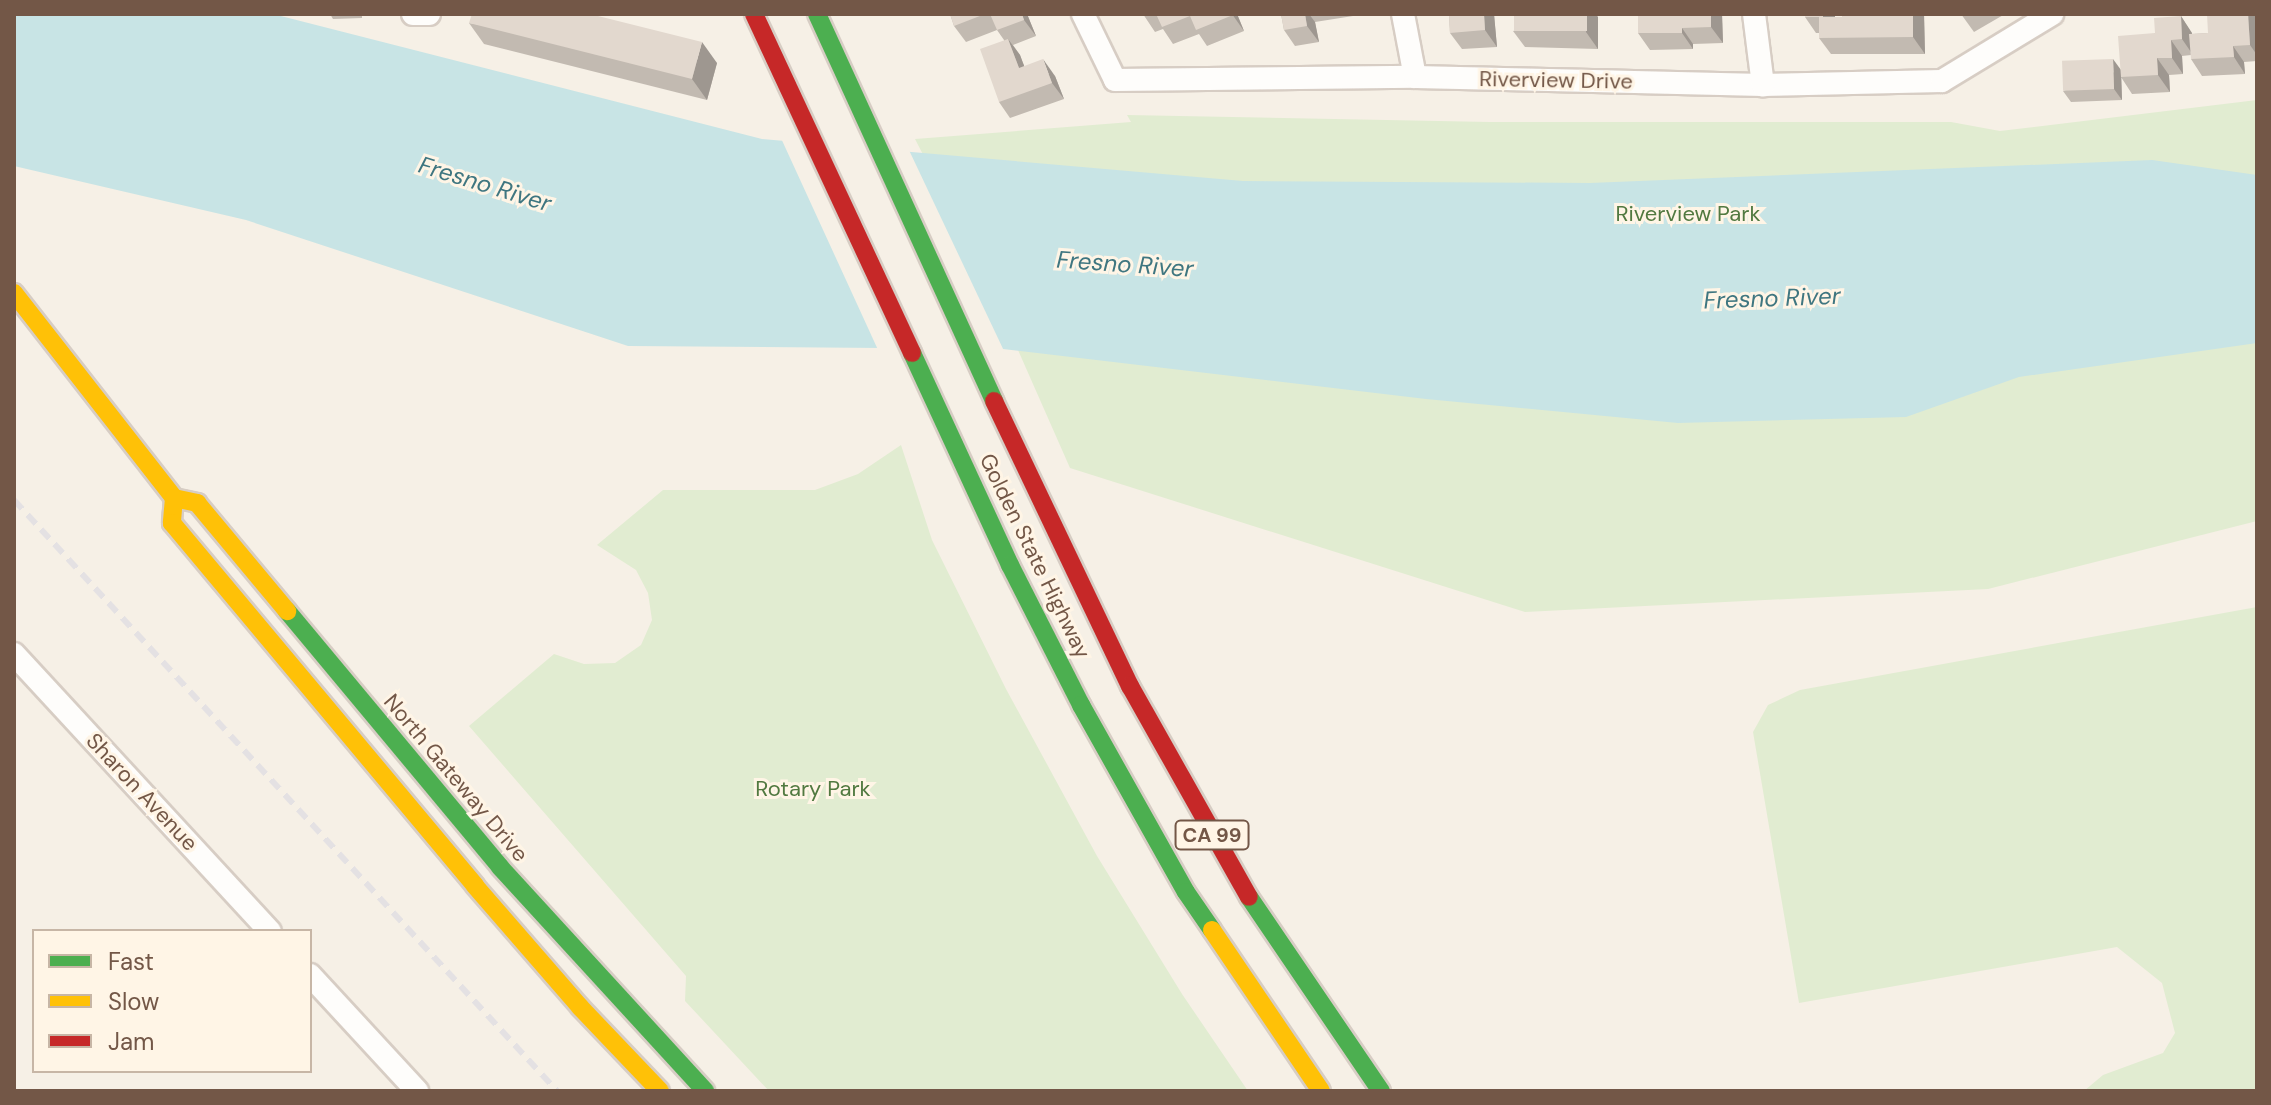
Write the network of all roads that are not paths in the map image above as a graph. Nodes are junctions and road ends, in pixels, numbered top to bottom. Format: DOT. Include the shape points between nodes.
graph roads {
  1 [pos="413,14"];
  2 [pos="429,14"];
  3 [pos="754,14"];
  4 [pos="817,14"];
  5 [pos="1083,14"];
  6 [pos="1403,14"];
  7 [pos="1754,14"];
  8 [pos="2052,14"];
  9 [pos="1415,77"];
  10 [pos="1763,85"];
  11 [pos="14,293"];
  12 [pos="174,498"];
  13 [pos="14,654"];
  14 [pos="268,929"];
  15 [pos="312,977"];
  16 [pos="417,1091"];
  17 [pos="660,1091"];
  18 [pos="705,1091"];
  19 [pos="1321,1091"];
  20 [pos="1381,1091"];
  1 -- 2 [label="street"];
  3 -- 19 [label="main road, Golden State Highway / CA 99" via="1010,565 1081,705 1178,879"];
  4 -- 20 [label="main road, Golden State Highway / CA 99" via="1069,564 1188,794 1254,906"];
  5 -- 9 [label="street, Riverview Drive" via="1115,80"];
  6 -- 9 [label="street"];
  7 -- 10 [label="street"];
  8 -- 10 [label="street, Riverview Drive" via="1942,81"];
  9 -- 10 [label="street, Riverview Drive"];
  11 -- 12 [label="main road, North Gateway Drive"];
  12 -- 17 [label="main road, North Gateway Drive" via="172,523 181,535 416,817"];
  12 -- 18 [label="main road, North Gateway Drive" via="197,503 500,867"];
  13 -- 14 [label="street, Sharon Avenue"];
  15 -- 16 [label="street"];
}
